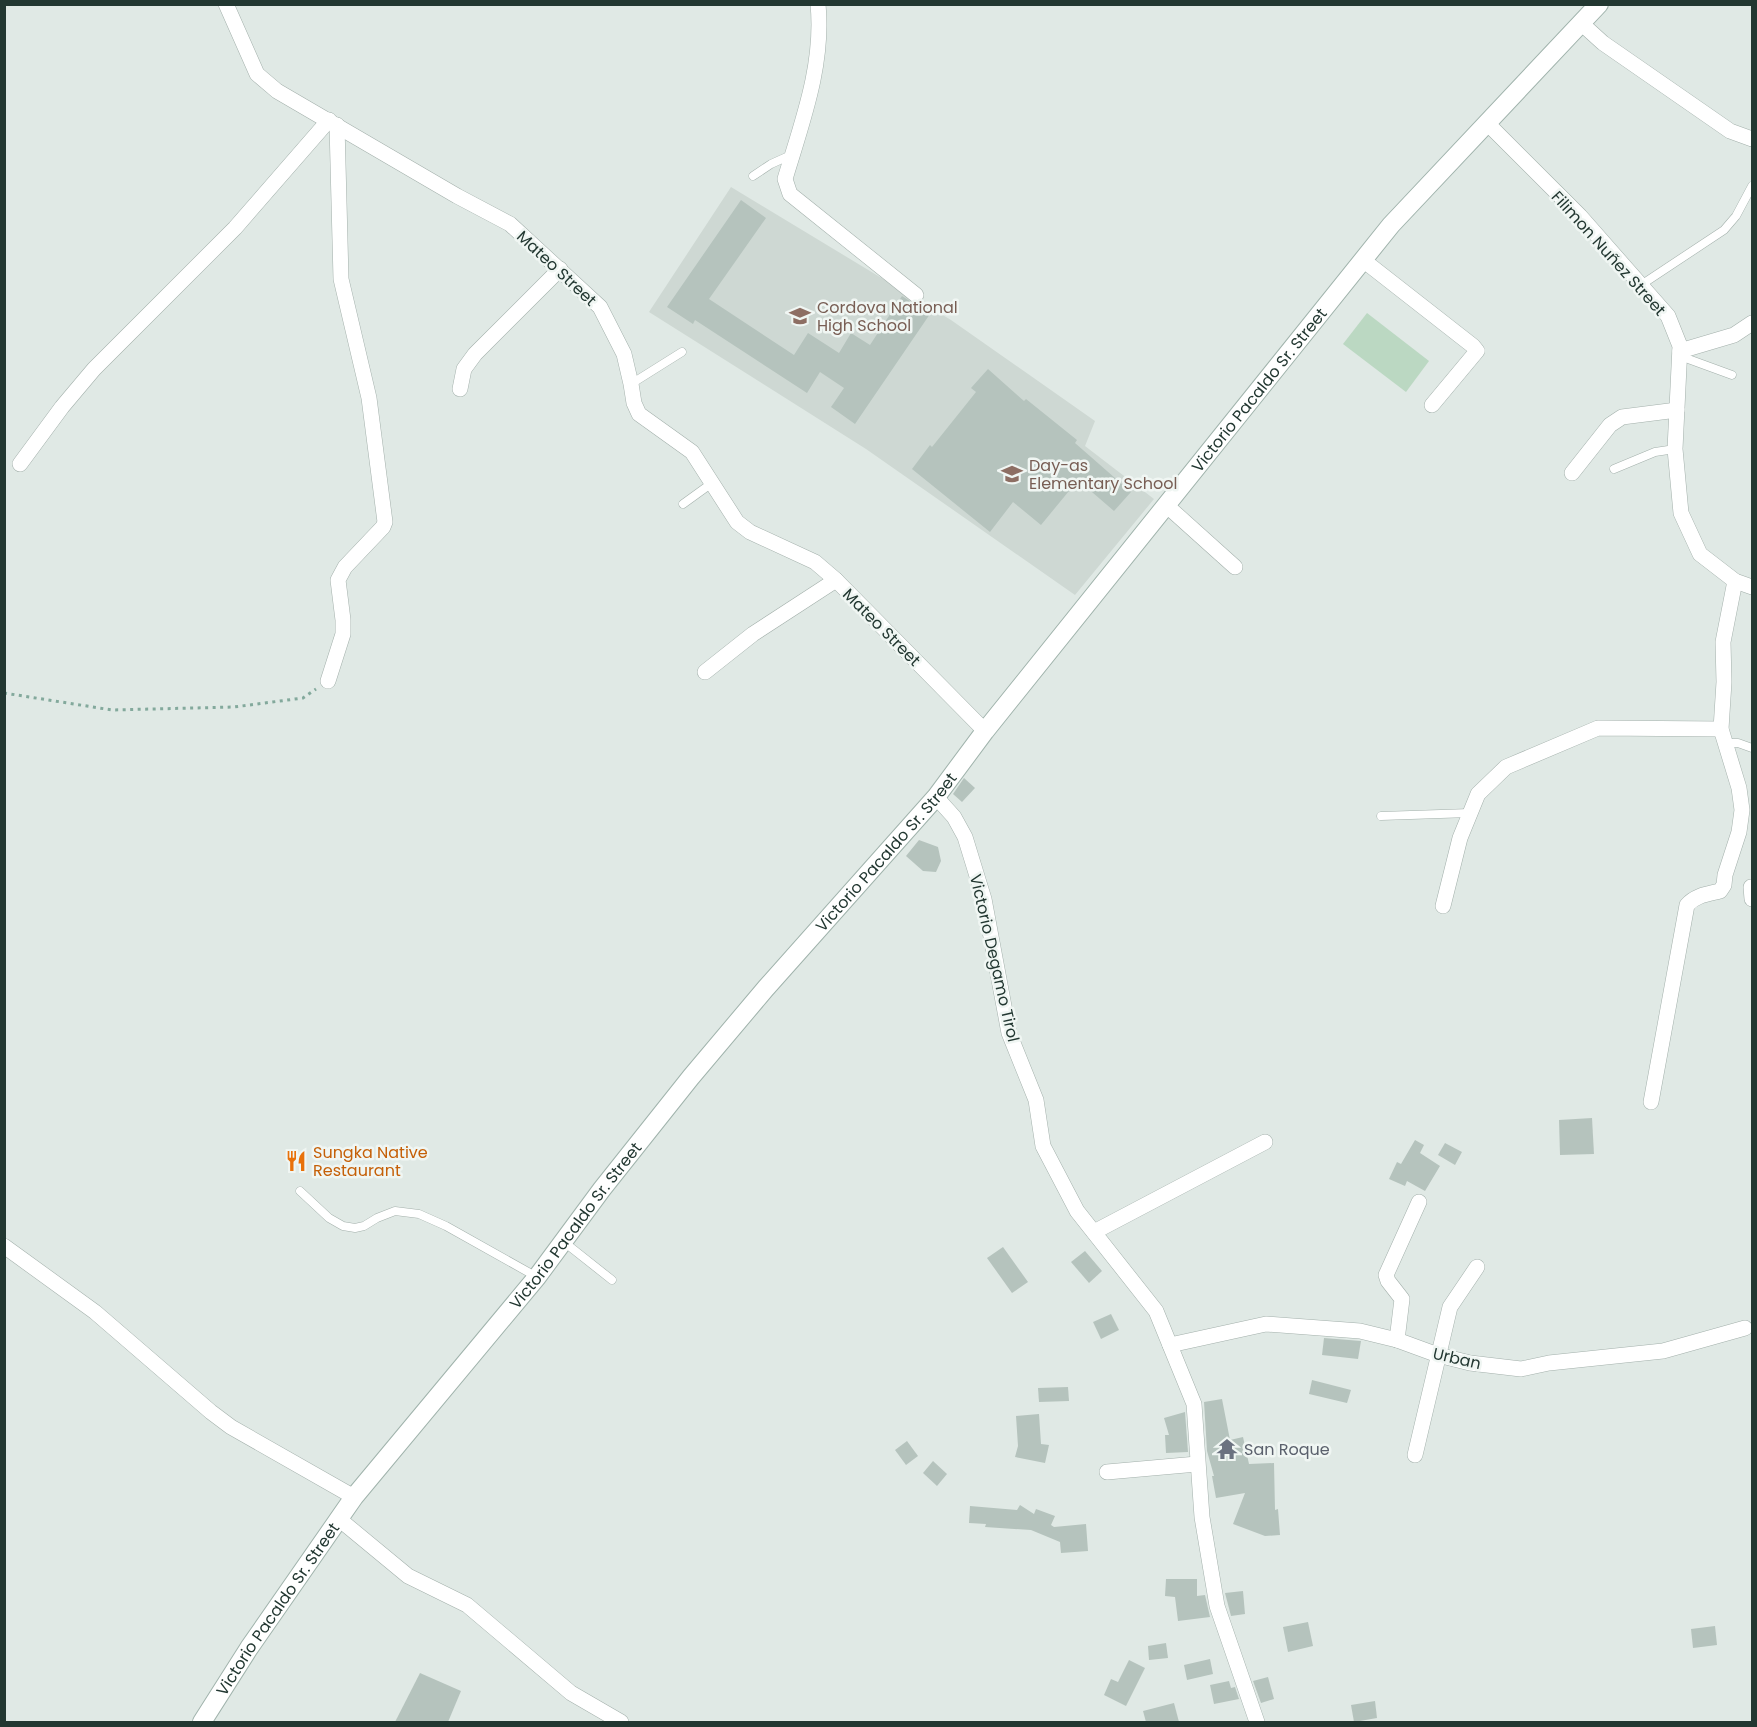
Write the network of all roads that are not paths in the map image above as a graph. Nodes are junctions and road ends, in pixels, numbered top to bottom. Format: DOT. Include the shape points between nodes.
graph roads {
  1 [pos="226,4"];
  2 [pos="818,4"];
  3 [pos="1599,4"];
  4 [pos="1581,23"];
  5 [pos="333,122"];
  6 [pos="1487,123"];
  7 [pos="1752,139"];
  8 [pos="792,155"];
  9 [pos="753,176"];
  10 [pos="1752,186"];
  11 [pos="1363,260"];
  12 [pos="560,269"];
  13 [pos="1641,285"];
  14 [pos="916,295"];
  15 [pos="1752,323"];
  16 [pos="682,352"];
  17 [pos="1680,353"];
  18 [pos="1732,375"];
  19 [pos="632,384"];
  20 [pos="460,388"];
  21 [pos="1432,405"];
  22 [pos="1677,410"];
  23 [pos="1675,449"];
  24 [pos="20,464"];
  25 [pos="1614,469"];
  26 [pos="1572,473"];
  27 [pos="712,483"];
  28 [pos="683,504"];
  29 [pos="1166,506"];
  30 [pos="1235,567"];
  31 [pos="836,580"];
  32 [pos="1735,581"];
  33 [pos="1752,587"];
  34 [pos="705,672"];
  35 [pos="328,681"];
  36 [pos="985,731"];
  37 [pos="1723,736"];
  38 [pos="1752,748"];
  39 [pos="936,797"];
  40 [pos="1470,813"];
  41 [pos="1381,816"];
  42 [pos="1443,906"];
  43 [pos="1651,1102"];
  44 [pos="1265,1142"];
  45 [pos="300,1191"];
  46 [pos="1419,1202"];
  47 [pos="1094,1232"];
  48 [pos="563,1241"];
  49 [pos="4,1246"];
  50 [pos="1476,1267"];
  51 [pos="537,1277"];
  52 [pos="612,1280"];
  53 [pos="1745,1328"];
  54 [pos="1397,1340"];
  55 [pos="1170,1345"];
  56 [pos="1438,1355"];
  57 [pos="1415,1455"];
  58 [pos="1197,1464"];
  59 [pos="1107,1472"];
  60 [pos="354,1497"];
  61 [pos="339,1519"];
  62 [pos="598,1717"];
  63 [pos="202,1722"];
  64 [pos="621,1722"];
  65 [pos="1257,1722"];
  1 -- 5 [label="street, Mateo Street" via="257,74 277,91"];
  2 -- 8 [label="street" via="821,29 816,71"];
  3 -- 4 [label="street, Victorio Pacaldo Sr. Street"];
  4 -- 6 [label="street, Victorio Pacaldo Sr. Street"];
  4 -- 7 [label="street" via="1603,43 1730,131"];
  5 -- 12 [label="street, Mateo Street" via="510,225"];
  5 -- 24 [label="street" via="235,228 94,369"];
  5 -- 35 [label="street" via="341,279 369,398 385,522 338,580 343,634"];
  6 -- 11 [label="street, Victorio Pacaldo Sr. Street"];
  6 -- 13 [label="street, Filimon Nuñez Street" via="1580,216"];
  8 -- 9 [label="lane"];
  8 -- 14 [label="street" via="785,179 790,194"];
  10 -- 13 [label="lane" via="1724,230"];
  11 -- 21 [label="street" via="1477,351"];
  11 -- 29 [label="street, Victorio Pacaldo Sr. Street"];
  12 -- 19 [label="street, Mateo Street" via="600,307 624,354"];
  12 -- 20 [label="street" via="475,354 464,369"];
  13 -- 17 [label="street, Filimon Nuñez Street" via="1668,316"];
  15 -- 17 [label="street" via="1734,335"];
  16 -- 19 [label="lane"];
  17 -- 18 [label="lane"];
  17 -- 22 [label="street, Filimon Nuñez Street"];
  19 -- 27 [label="street, Mateo Street" via="639,414 692,452"];
  22 -- 23 [label="street, Filimon Nuñez Street"];
  22 -- 26 [label="street" via="1622,417 1610,425"];
  23 -- 25 [label="lane" via="1655,452"];
  23 -- 32 [label="street, Filimon Nuñez Street" via="1681,513 1700,554"];
  27 -- 28 [label="lane"];
  27 -- 31 [label="street, Mateo Street" via="737,522 815,562"];
  29 -- 30 [label="street"];
  29 -- 36 [label="street, Victorio Pacaldo Sr. Street"];
  31 -- 34 [label="street" via="753,634"];
  31 -- 36 [label="street, Mateo Street"];
  32 -- 33 [label="street, Filimon Nuñez Street"];
  32 -- 37 [label="street" via="1723,642"];
  36 -- 39 [label="street, Victorio Pacaldo Sr. Street"];
  37 -- 38 [label="lane"];
  37 -- 40 [label="street" via="1598,728 1506,767 1478,794"];
  37 -- 43 [label="street" via="1739,788 1739,832 1724,885 1687,905"];
  39 -- 47 [label="street, Victorio Degamo Tirol" via="965,837 981,889 1009,1033 1036,1100 1043,1146 1077,1211"];
  39 -- 48 [label="street, Victorio Pacaldo Sr. Street" via="766,988"];
  40 -- 41 [label="lane"];
  40 -- 42 [label="street"];
  44 -- 47 [label="street"];
  45 -- 51 [label="lane" via="343,1226 364,1226 396,1211 419,1214"];
  46 -- 54 [label="street" via="1386,1275 1402,1299"];
  47 -- 55 [label="street, Victorio Degamo Tirol" via="1156,1311"];
  48 -- 51 [label="street, Victorio Pacaldo Sr. Street"];
  48 -- 52 [label="lane"];
  49 -- 60 [label="street" via="95,1312 231,1427"];
  50 -- 56 [label="street" via="1450,1307"];
  51 -- 60 [label="street, Victorio Pacaldo Sr. Street"];
  53 -- 56 [label="street, Urban" via="1663,1351 1521,1369"];
  54 -- 55 [label="street, Urban" via="1360,1331 1266,1324"];
  54 -- 56 [label="street, Urban"];
  55 -- 58 [label="street, Victorio Degamo Tirol" via="1194,1404"];
  56 -- 57 [label="street"];
  58 -- 59 [label="street"];
  58 -- 65 [label="street, Victorio Degamo Tirol" via="1217,1606"];
  60 -- 61 [label="street, Victorio Pacaldo Sr. Street"];
  61 -- 62 [label="street" via="408,1576 467,1605"];
  61 -- 63 [label="street, Victorio Pacaldo Sr. Street"];
  62 -- 64 [label="street"];
}
